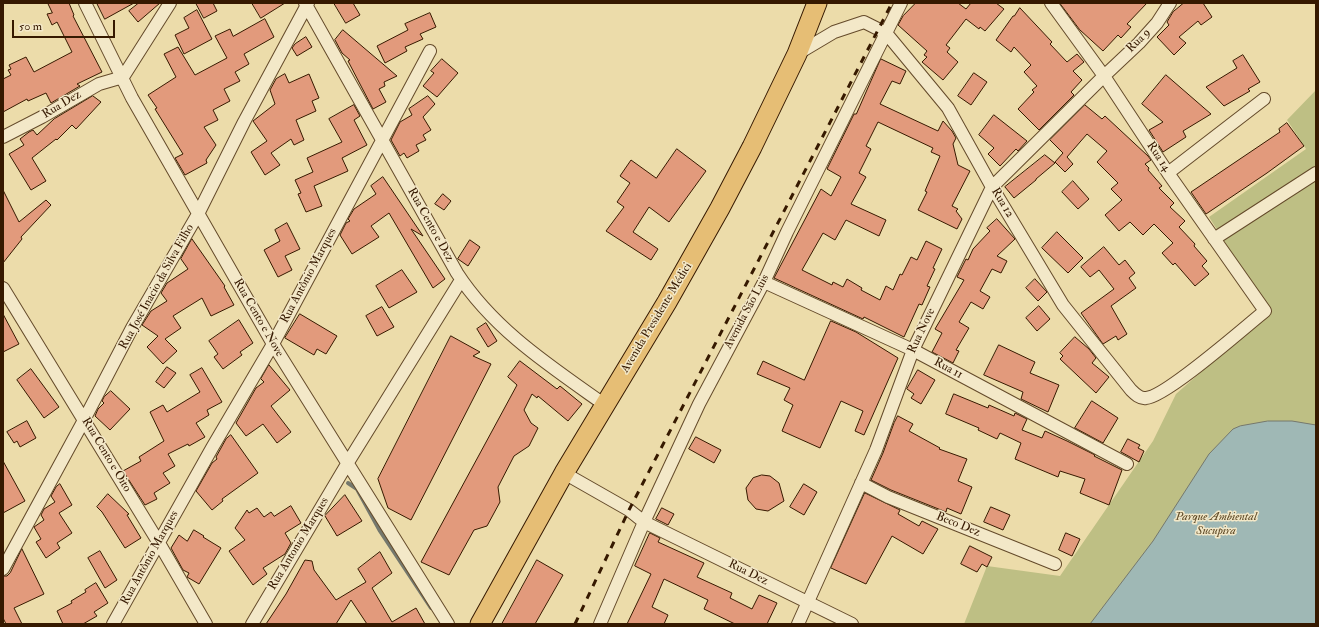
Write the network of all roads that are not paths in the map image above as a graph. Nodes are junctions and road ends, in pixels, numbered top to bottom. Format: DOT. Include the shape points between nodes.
graph roads {
  1 [pos="85,3"];
  2 [pos="170,3"];
  3 [pos="817,3"];
  4 [pos="901,3"];
  5 [pos="1051,3"];
  6 [pos="1170,3"];
  7 [pos="307,4"];
  8 [pos="886,33"];
  9 [pos="430,51"];
  10 [pos="797,54"];
  11 [pos="1104,76"];
  12 [pos="122,77"];
  13 [pos="1264,99"];
  14 [pos="3,137"];
  15 [pos="382,138"];
  16 [pos="1168,173"];
  17 [pos="1316,173"];
  18 [pos="992,187"];
  19 [pos="198,214"];
  20 [pos="1214,239"];
  21 [pos="461,280"];
  22 [pos="764,282"];
  23 [pos="3,288"];
  24 [pos="1265,311"];
  25 [pos="273,344"];
  26 [pos="913,350"];
  27 [pos="605,406"];
  28 [pos="84,420"];
  29 [pos="347,464"];
  30 [pos="1127,464"];
  31 [pos="564,473"];
  32 [pos="861,483"];
  33 [pos="644,522"];
  34 [pos="159,543"];
  35 [pos="1056,564"];
  36 [pos="3,569"];
  37 [pos="808,602"];
  38 [pos="113,624"];
  39 [pos="206,624"];
  40 [pos="252,624"];
  41 [pos="448,624"];
  42 [pos="480,624"];
  43 [pos="600,624"];
  44 [pos="798,624"];
  45 [pos="852,624"];
  1 -- 12 [label="street, Rua Cento e Nove"];
  2 -- 12 [label="street"];
  3 -- 10 [label="main road, Avenida Presidente Médici"];
  4 -- 8 [label="street, Avenida São Luis"];
  5 -- 11 [label="street, Rua 14"];
  6 -- 11 [label="street, Rua 9" via="1139,43"];
  7 -- 15 [label="street, Rua Cento e Dez"];
  7 -- 19 [label="street, Rua José Inacio da Silva Filho"];
  8 -- 10 [label="street" via="864,22 834,32"];
  8 -- 18 [label="street, Rua 12" via="948,108"];
  8 -- 22 [label="street, Avenida São Luis"];
  9 -- 15 [label="street, Rua Antônio Marques"];
  10 -- 27 [label="main road, Avenida Presidente Médici" via="720,208"];
  11 -- 16 [label="street, Rua 14"];
  11 -- 18 [label="street, Rua Nove"];
  12 -- 14 [label="street, Rua Dez" via="99,84"];
  12 -- 19 [label="street, Rua Cento e Nove"];
  13 -- 16 [label="street"];
  15 -- 21 [label="street, Rua Cento e Dez"];
  15 -- 25 [label="street, Rua Antônio Marques"];
  16 -- 20 [label="street, Rua 14"];
  17 -- 20 [label="street"];
  18 -- 24 [label="street, Rua 12" via="1063,305 1139,397 1153,397 1175,384"];
  18 -- 26 [label="street, Rua Nove"];
  19 -- 25 [label="street, Rua Cento e Nove"];
  19 -- 28 [label="street, Rua José Inacio da Silva Filho" via="132,328"];
  20 -- 24 [label="street, Rua 14"];
  21 -- 27 [label="street, Rua Cento e Dez" via="488,314 507,332"];
  21 -- 29 [label="street, Rua Antonio Marques"];
  22 -- 26 [label="street, Rua 11"];
  22 -- 33 [label="street, Avenida São Luis" via="699,404"];
  23 -- 28 [label="street, Rua Cento e Oito"];
  25 -- 29 [label="street, Rua Cento e Nove"];
  25 -- 34 [label="street, Rua Antônio Marques"];
  26 -- 30 [label="street, Rua 11"];
  26 -- 32 [label="street, Rua Nove"];
  27 -- 31 [label="main road, Avenida Presidente Médici"];
  28 -- 34 [label="street, Rua Cento e Oito"];
  28 -- 36 [label="street, Rua José Inacio da Silva Filho"];
  29 -- 40 [label="street, Rua Antonio Marques"];
  29 -- 41 [label="street, Rua Cento e Nove"];
  31 -- 33 [label="street, Rua Dez" via="629,510"];
  31 -- 42 [label="main road, Avenida Presidente Médici"];
  32 -- 35 [label="street, Beco Dez" via="888,497"];
  32 -- 37 [label="street, Rua Nove"];
  33 -- 37 [label="street, Rua Dez"];
  33 -- 43 [label="street, Avenida São Luis"];
  34 -- 38 [label="street, Rua Antônio Marques"];
  34 -- 39 [label="street, Rua Cento e Oito"];
  37 -- 44 [label="street, Rua Nove"];
  37 -- 45 [label="street, Rua Dez"];
}
